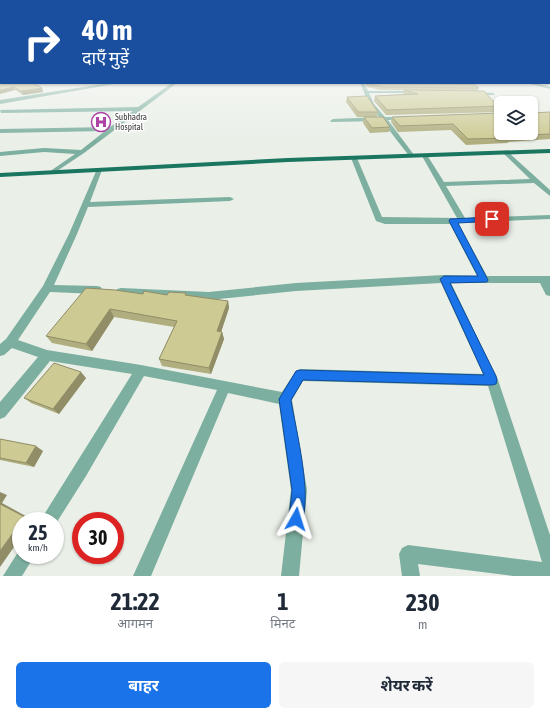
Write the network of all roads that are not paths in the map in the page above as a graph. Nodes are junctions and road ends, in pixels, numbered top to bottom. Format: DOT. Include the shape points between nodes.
graph roads {
  1 [pos="74,89"];
  2 [pos="166,89"];
  3 [pos="365,89"];
  4 [pos="367,92"];
  5 [pos="424,92"];
  6 [pos="470,93"];
  7 [pos="493,94"];
  8 [pos="1,100"];
  9 [pos="140,109"];
  10 [pos="1,113"];
  11 [pos="414,117"];
  12 [pos="383,118"];
  13 [pos="333,121"];
  14 [pos="111,129"];
  15 [pos="0,131"];
  16 [pos="550,151"];
  17 [pos="82,152"];
  18 [pos="506,153"];
  19 [pos="0,154"];
  20 [pos="412,156"];
  21 [pos="425,156"];
  22 [pos="354,158"];
  23 [pos="100,170"];
  24 [pos="52,172"];
  25 [pos="0,175"];
  26 [pos="536,181"];
  27 [pos="442,184"];
  28 [pos="550,194"];
  29 [pos="230,199"];
  30 [pos="85,205"];
  31 [pos="550,217"];
  32 [pos="463,220"];
  33 [pos="453,221"];
  34 [pos="444,279"];
  35 [pos="484,280"];
  36 [pos="546,280"];
  37 [pos="47,288"];
  38 [pos="550,292"];
  39 [pos="10,342"];
  40 [pos="0,351"];
  41 [pos="47,355"];
  42 [pos="141,370"];
  43 [pos="492,380"];
  44 [pos="225,386"];
  45 [pos="285,399"];
  46 [pos="0,412"];
  47 [pos="54,512"];
  48 [pos="550,560"];
  49 [pos="20,564"];
  50 [pos="550,572"];
  51 [pos="12,576"];
  52 [pos="142,576"];
  53 [pos="290,576"];
  54 [pos="411,576"];
  1 -- 8 [label="street"];
  2 -- 9 [label="street"];
  3 -- 4 [label="street"];
  4 -- 5 [label="street"];
  4 -- 12 [label="street" via="372,104"];
  6 -- 7 [label="street"];
  8 -- 10 [label="street"];
  9 -- 10 [label="street"];
  9 -- 14 [label="street"];
  11 -- 12 [label="street"];
  12 -- 13 [label="street"];
  12 -- 20 [label="street"];
  14 -- 15 [label="street"];
  14 -- 17 [label="street"];
  16 -- 18 [label="main road"];
  17 -- 19 [label="street" via="44,150"];
  17 -- 24 [label="street"];
  18 -- 21 [label="main road"];
  18 -- 26 [label="street"];
  20 -- 21 [label="main road"];
  20 -- 22 [label="main road"];
  21 -- 27 [label="street"];
  22 -- 23 [label="main road"];
  22 -- 33 [label="street" via="379,219"];
  23 -- 24 [label="main road"];
  23 -- 30 [label="street"];
  24 -- 25 [label="main road"];
  26 -- 27 [label="street"];
  26 -- 28 [label="street"];
  27 -- 32 [label="street"];
  29 -- 30 [label="street"];
  30 -- 37 [label="street"];
  31 -- 32 [label="street"];
  32 -- 33 [label="street"];
  33 -- 35 [label="street"];
  34 -- 35 [label="street"];
  34 -- 37 [label="street" via="296,287 208,296"];
  34 -- 43 [label="street"];
  35 -- 36 [label="street"];
  36 -- 38 [label="street"];
  37 -- 39 [label="street"];
  39 -- 40 [label="street"];
  39 -- 41 [label="street"];
  41 -- 42 [label="street"];
  41 -- 46 [label="street"];
  42 -- 44 [label="street"];
  42 -- 47 [label="street"];
  43 -- 45 [label="street" via="300,375"];
  43 -- 48 [label="street"];
  44 -- 45 [label="street"];
  44 -- 52 [label="street"];
  45 -- 53 [label="street" via="299,490"];
  49 -- 51 [label="street"];
  50 -- 54 [label="street" via="408,554"];
}
